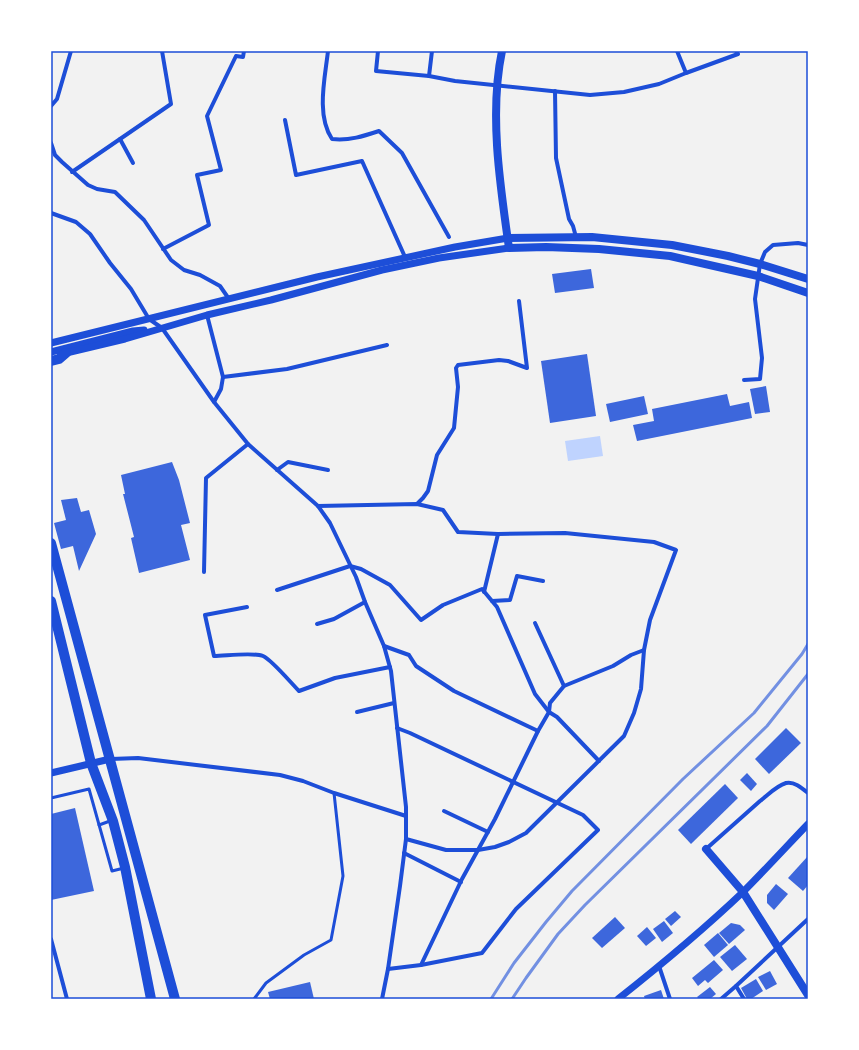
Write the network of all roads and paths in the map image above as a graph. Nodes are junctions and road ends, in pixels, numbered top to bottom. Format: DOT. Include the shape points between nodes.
graph roads {
  1 [pos="72,51"];
  2 [pos="162,51"];
  3 [pos="244,51"];
  4 [pos="328,51"];
  5 [pos="378,51"];
  6 [pos="432,51"];
  7 [pos="502,51"];
  8 [pos="676,51"];
  9 [pos="736,51"];
  10 [pos="686,73"];
  11 [pos="429,76"];
  12 [pos="497,84"];
  13 [pos="555,91"];
  14 [pos="51,106"];
  15 [pos="285,120"];
  16 [pos="120,139"];
  17 [pos="51,143"];
  18 [pos="132,163"];
  19 [pos="72,172"];
  20 [pos="51,213"];
  21 [pos="449,236"];
  22 [pos="576,237"];
  23 [pos="508,238"];
  24 [pos="808,245"];
  25 [pos="509,248"];
  26 [pos="163,249"];
  27 [pos="405,257"];
  28 [pos="760,264"];
  29 [pos="758,276"];
  30 [pos="808,279"];
  31 [pos="808,293"];
  32 [pos="229,300"];
  33 [pos="519,301"];
  34 [pos="207,315"];
  35 [pos="149,319"];
  36 [pos="162,328"];
  37 [pos="51,343"];
  38 [pos="387,345"];
  39 [pos="51,352"];
  40 [pos="66,353"];
  41 [pos="51,357"];
  42 [pos="51,361"];
  43 [pos="223,377"];
  44 [pos="744,380"];
  45 [pos="214,402"];
  46 [pos="248,444"];
  47 [pos="277,470"];
  48 [pos="328,470"];
  49 [pos="417,504"];
  50 [pos="318,506"];
  51 [pos="498,534"];
  52 [pos="51,543"];
  53 [pos="350,566"];
  54 [pos="204,572"];
  55 [pos="544,581"];
  56 [pos="277,590"];
  57 [pos="484,592"];
  58 [pos="51,601"];
  59 [pos="492,601"];
  60 [pos="364,602"];
  61 [pos="247,607"];
  62 [pos="535,623"];
  63 [pos="317,624"];
  64 [pos="384,646"];
  65 [pos="644,650"];
  66 [pos="390,668"];
  67 [pos="564,686"];
  68 [pos="394,703"];
  69 [pos="357,712"];
  70 [pos="549,712"];
  71 [pos="397,728"];
  72 [pos="538,731"];
  73 [pos="110,759"];
  74 [pos="599,761"];
  75 [pos="91,763"];
  76 [pos="51,773"];
  77 [pos="513,782"];
  78 [pos="334,793"];
  79 [pos="808,793"];
  80 [pos="51,798"];
  81 [pos="557,803"];
  82 [pos="444,811"];
  83 [pos="406,816"];
  84 [pos="113,821"];
  85 [pos="808,824"];
  86 [pos="99,825"];
  87 [pos="488,832"];
  88 [pos="406,839"];
  89 [pos="706,849"];
  90 [pos="478,850"];
  91 [pos="404,853"];
  92 [pos="125,867"];
  93 [pos="461,882"];
  94 [pos="743,892"];
  95 [pos="808,920"];
  96 [pos="51,939"];
  97 [pos="778,948"];
  98 [pos="53,954"];
  99 [pos="422,965"];
  100 [pos="659,966"];
  101 [pos="388,969"];
  102 [pos="736,986"];
  103 [pos="808,996"];
  104 [pos="174,998"];
  105 [pos="67,999"];
  106 [pos="151,999"];
  107 [pos="254,999"];
  108 [pos="382,999"];
  109 [pos="618,999"];
  110 [pos="670,999"];
  111 [pos="721,999"];
  112 [pos="744,999"];
  1 -- 14 [label="street" via="57,99"];
  2 -- 16 [label="street" via="171,104"];
  3 -- 26 [label="street" via="243,57 236,56 207,116 220,170 197,175 209,226"];
  4 -- 21 [label="street" via="322,106 324,121 332,139 357,138 379,131 402,153"];
  5 -- 11 [label="street" via="376,71"];
  6 -- 11 [label="street"];
  7 -- 12 [label="main road"];
  8 -- 10 [label="street"];
  9 -- 10 [label="street" via="738,54"];
  10 -- 13 [label="street" via="659,84 624,92 590,95"];
  11 -- 12 [label="street"];
  12 -- 13 [label="street"];
  12 -- 23 [label="main road" via="497,138"];
  13 -- 22 [label="street" via="556,158 569,219"];
  15 -- 27 [label="street" via="296,174 362,161"];
  16 -- 18 [label="street"];
  16 -- 19 [label="street"];
  17 -- 19 [label="street" via="55,154"];
  19 -- 26 [label="street" via="88,185 116,192 144,220"];
  20 -- 35 [label="street" via="76,222 90,234 131,289"];
  22 -- 23 [label="main road"];
  22 -- 28 [label="main road" via="672,245"];
  23 -- 25 [label="main road"];
  23 -- 27 [label="street"];
  24 -- 28 [label="street" via="773,245 765,252"];
  25 -- 29 [label="main road" via="599,249 670,256"];
  25 -- 34 [label="street" via="439,258 382,270"];
  26 -- 32 [label="street" via="170,260 184,270 220,286"];
  27 -- 32 [label="street"];
  28 -- 29 [label="street"];
  28 -- 30 [label="main road"];
  29 -- 31 [label="main road"];
  29 -- 44 [label="street" via="755,299 762,358 760,379"];
  32 -- 35 [label="street"];
  33 -- 49 [label="street" via="527,368 499,360 458,365 454,428 437,455 428,491"];
  34 -- 36 [label="street"];
  34 -- 43 [label="street"];
  35 -- 36 [label="street"];
  35 -- 37 [label="street"];
  36 -- 39 [label="street" via="133,331"];
  36 -- 40 [label="street"];
  36 -- 45 [label="street"];
  38 -- 43 [label="street" via="287,368"];
  40 -- 41 [label="street"];
  40 -- 42 [label="highway"];
  43 -- 45 [label="street" via="221,389"];
  45 -- 46 [label="street"];
  46 -- 47 [label="street"];
  46 -- 54 [label="street" via="206,478"];
  47 -- 48 [label="street" via="288,462"];
  47 -- 50 [label="street"];
  49 -- 50 [label="street"];
  49 -- 51 [label="street" via="443,510 458,532"];
  50 -- 53 [label="street" via="330,523"];
  51 -- 57 [label="street"];
  51 -- 65 [label="street" via="565,533 654,542 676,550 650,620"];
  52 -- 73 [label="highway"];
  53 -- 56 [label="street"];
  53 -- 57 [label="street" via="361,569 390,585 421,620 442,605 482,589"];
  53 -- 60 [label="street"];
  55 -- 59 [label="street" via="517,576 510,600"];
  57 -- 59 [label="street"];
  58 -- 75 [label="highway"];
  59 -- 70 [label="street" via="497,607 535,694"];
  60 -- 63 [label="street" via="334,619"];
  60 -- 64 [label="street"];
  61 -- 66 [label="street" via="205,615 214,656 263,656 298,691 335,678"];
  62 -- 67 [label="street"];
  64 -- 66 [label="street"];
  64 -- 72 [label="street" via="409,655 416,666 454,691"];
  65 -- 67 [label="street"];
  65 -- 74 [label="street" via="641,689 634,713 624,736"];
  66 -- 68 [label="street"];
  67 -- 70 [label="street" via="550,703"];
  68 -- 69 [label="street"];
  68 -- 71 [label="street"];
  70 -- 72 [label="street"];
  70 -- 74 [label="street" via="557,717"];
  71 -- 77 [label="street"];
  71 -- 83 [label="street"];
  72 -- 77 [label="street"];
  73 -- 75 [label="street"];
  73 -- 78 [label="street" via="138,758 280,775"];
  73 -- 104 [label="highway"];
  74 -- 81 [label="street"];
  75 -- 76 [label="street"];
  75 -- 84 [label="highway"];
  77 -- 81 [label="street"];
  77 -- 87 [label="street"];
  78 -- 83 [label="street"];
  78 -- 107 [label="lane" via="343,876 331,940 304,955 266,983"];
  79 -- 89 [label="street" via="798,785 786,783"];
  80 -- 86 [label="lane" via="89,789"];
  81 -- 90 [label="street" via="526,833 495,847"];
  81 -- 99 [label="street" via="583,815 598,830 516,909 482,953"];
  82 -- 87 [label="street"];
  83 -- 88 [label="street"];
  84 -- 86 [label="lane"];
  84 -- 92 [label="highway"];
  85 -- 94 [label="street"];
  86 -- 92 [label="lane" via="112,871"];
  87 -- 90 [label="street"];
  88 -- 90 [label="street" via="446,850"];
  88 -- 91 [label="street"];
  89 -- 94 [label="main road"];
  90 -- 93 [label="street"];
  91 -- 93 [label="street"];
  91 -- 101 [label="street"];
  92 -- 106 [label="highway"];
  93 -- 99 [label="street"];
  94 -- 97 [label="main road"];
  94 -- 100 [label="street"];
  95 -- 97 [label="street"];
  96 -- 98 [label="street"];
  97 -- 102 [label="street"];
  97 -- 103 [label="main road"];
  98 -- 105 [label="street"];
  99 -- 101 [label="street"];
  100 -- 109 [label="street"];
  100 -- 110 [label="street"];
  101 -- 108 [label="street"];
  102 -- 111 [label="street"];
  102 -- 112 [label="street"];
}
